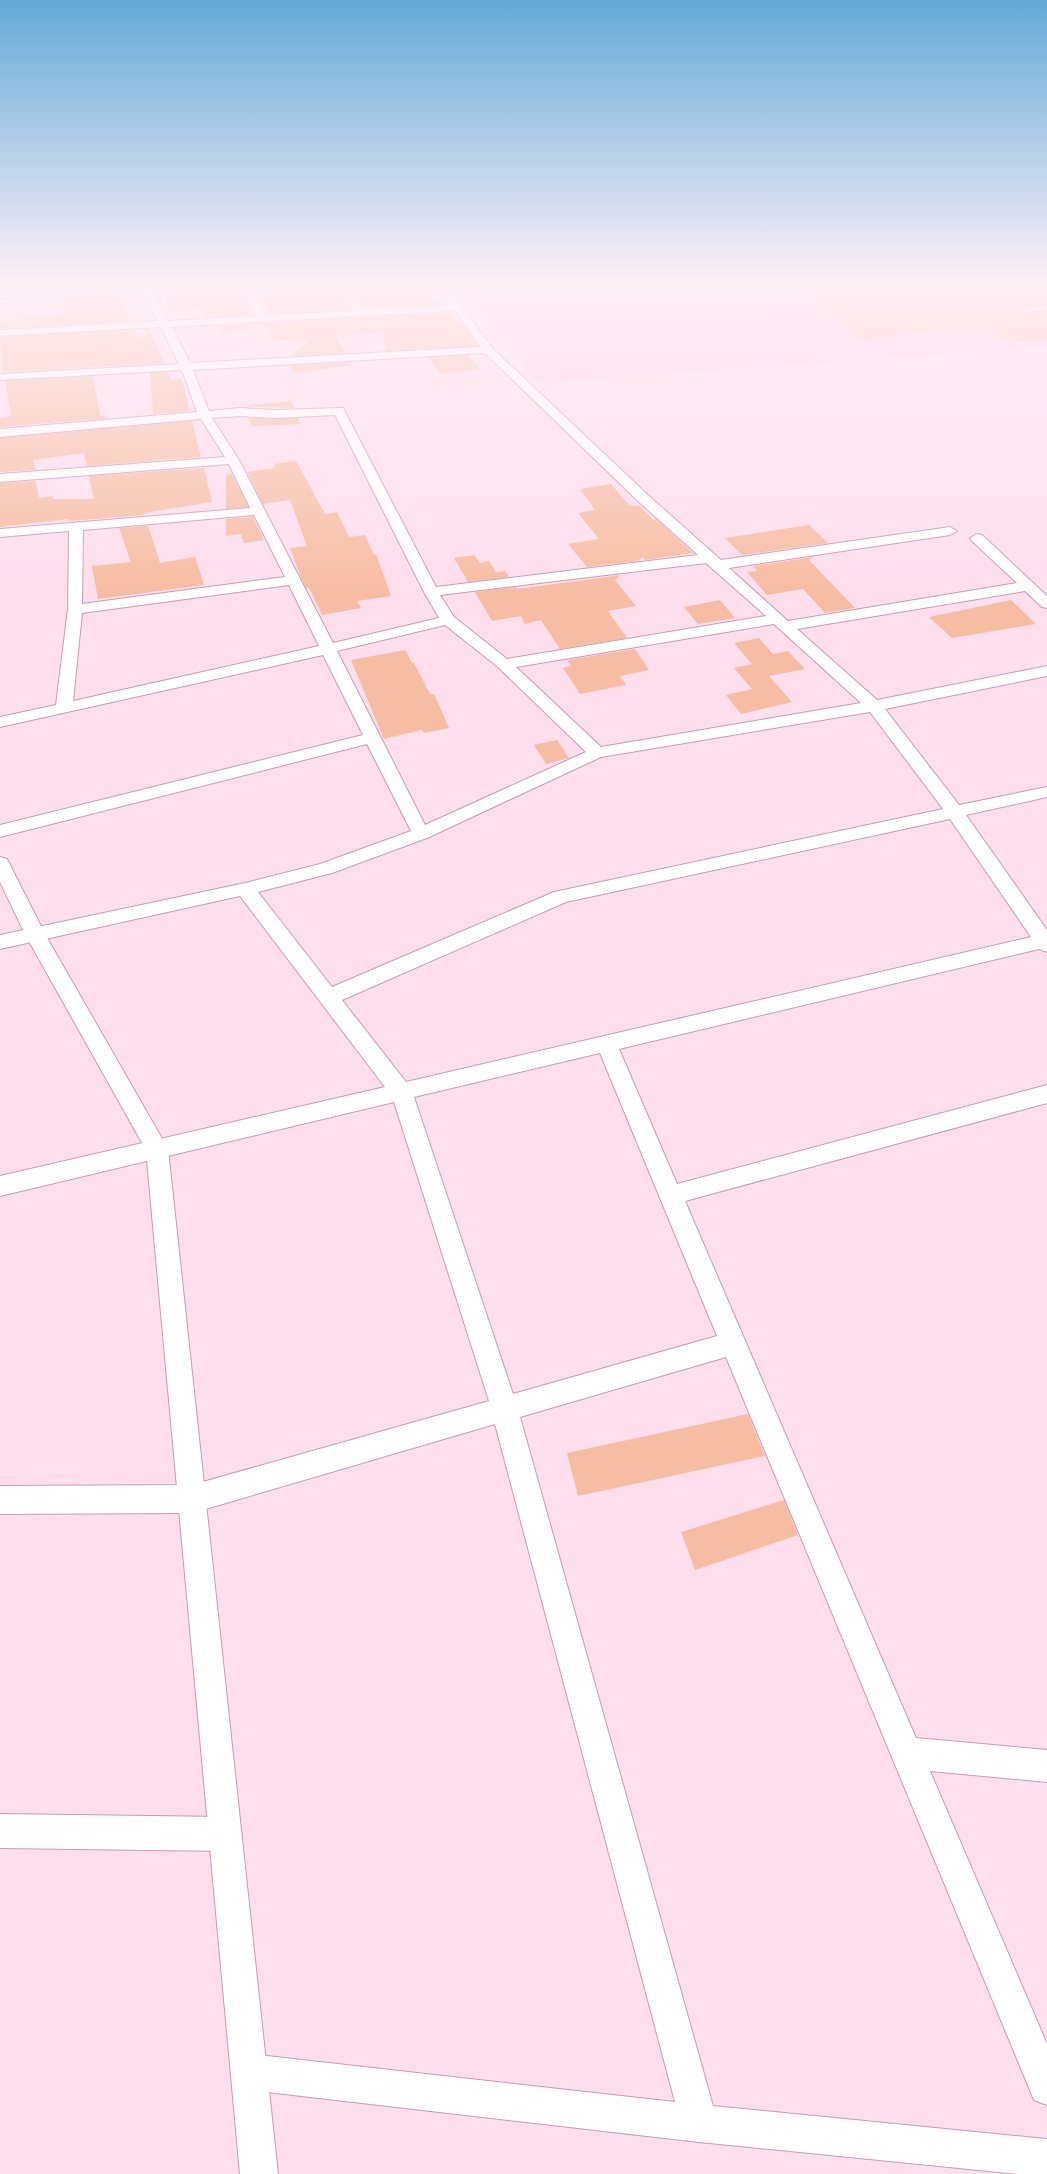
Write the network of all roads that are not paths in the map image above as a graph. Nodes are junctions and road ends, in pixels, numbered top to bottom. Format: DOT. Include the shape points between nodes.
graph roads {
  1 [pos="194,386"];
  2 [pos="526,386"];
  3 [pos="204,415"];
  4 [pos="0,433"];
  5 [pos="233,460"];
  6 [pos="0,478"];
  7 [pos="259,511"];
  8 [pos="76,527"];
  9 [pos="950,531"];
  10 [pos="0,533"];
  11 [pos="977,538"];
  12 [pos="714,561"];
  13 [pos="294,580"];
  14 [pos="1028,586"];
  15 [pos="431,592"];
  16 [pos="1047,604"];
  17 [pos="76,609"];
  18 [pos="448,620"];
  19 [pos="782,622"];
  20 [pos="328,649"];
  21 [pos="504,664"];
  22 [pos="1047,671"];
  23 [pos="874,706"];
  24 [pos="64,708"];
  25 [pos="0,722"];
  26 [pos="373,736"];
  27 [pos="597,753"];
  28 [pos="1047,792"];
  29 [pos="954,811"];
  30 [pos="0,831"];
  31 [pos="421,834"];
  32 [pos="0,862"];
  33 [pos="246,889"];
  34 [pos="36,936"];
  35 [pos="0,942"];
  36 [pos="1046,942"];
  37 [pos="329,996"];
  38 [pos="606,1043"];
  39 [pos="401,1091"];
  40 [pos="1047,1094"];
  41 [pos="157,1148"];
  42 [pos="0,1186"];
  43 [pos="671,1195"];
  44 [pos="733,1343"];
  45 [pos="504,1410"];
  46 [pos="192,1499"];
  47 [pos="0,1500"];
  48 [pos="906,1753"];
  49 [pos="1047,1766"];
  50 [pos="0,1831"];
  51 [pos="225,1834"];
  52 [pos="249,2072"];
  53 [pos="1047,2087"];
  54 [pos="699,2123"];
  55 [pos="1047,2158"];
  56 [pos="259,2174"];
  1 -- 3 [label="street"];
  2 -- 12 [label="street" via="644,499"];
  3 -- 4 [label="street"];
  3 -- 5 [label="street"];
  3 -- 15 [label="street" via="339,411"];
  5 -- 6 [label="street"];
  5 -- 7 [label="street"];
  7 -- 8 [label="street"];
  7 -- 13 [label="street"];
  8 -- 10 [label="street"];
  8 -- 17 [label="street"];
  9 -- 12 [label="street"];
  11 -- 14 [label="street"];
  12 -- 15 [label="street"];
  12 -- 19 [label="street"];
  13 -- 17 [label="street"];
  13 -- 20 [label="street"];
  14 -- 16 [label="street"];
  14 -- 19 [label="street"];
  15 -- 18 [label="street"];
  17 -- 24 [label="street"];
  18 -- 20 [label="street"];
  18 -- 21 [label="street"];
  19 -- 21 [label="street"];
  19 -- 23 [label="street"];
  20 -- 24 [label="street"];
  20 -- 26 [label="street"];
  21 -- 27 [label="street"];
  22 -- 23 [label="street"];
  23 -- 27 [label="street"];
  23 -- 29 [label="street"];
  24 -- 25 [label="street"];
  26 -- 30 [label="street"];
  26 -- 31 [label="street"];
  27 -- 31 [label="street"];
  28 -- 29 [label="street"];
  29 -- 36 [label="street"];
  29 -- 37 [label="street" via="561,896"];
  31 -- 33 [label="street" via="325,869"];
  32 -- 34 [label="street"];
  33 -- 34 [label="street"];
  33 -- 37 [label="street"];
  34 -- 35 [label="street"];
  34 -- 41 [label="street"];
  36 -- 38 [label="street"];
  37 -- 39 [label="street"];
  38 -- 39 [label="street"];
  38 -- 43 [label="street"];
  39 -- 41 [label="street"];
  39 -- 45 [label="street"];
  40 -- 43 [label="street"];
  41 -- 42 [label="street"];
  41 -- 46 [label="street"];
  43 -- 44 [label="street"];
  44 -- 45 [label="street"];
  44 -- 48 [label="street"];
  45 -- 46 [label="street"];
  45 -- 54 [label="street"];
  46 -- 47 [label="street"];
  46 -- 51 [label="street"];
  48 -- 49 [label="street"];
  48 -- 53 [label="street"];
  50 -- 51 [label="street"];
  51 -- 52 [label="street"];
  52 -- 54 [label="street"];
  52 -- 56 [label="street"];
  54 -- 55 [label="street"];
}
